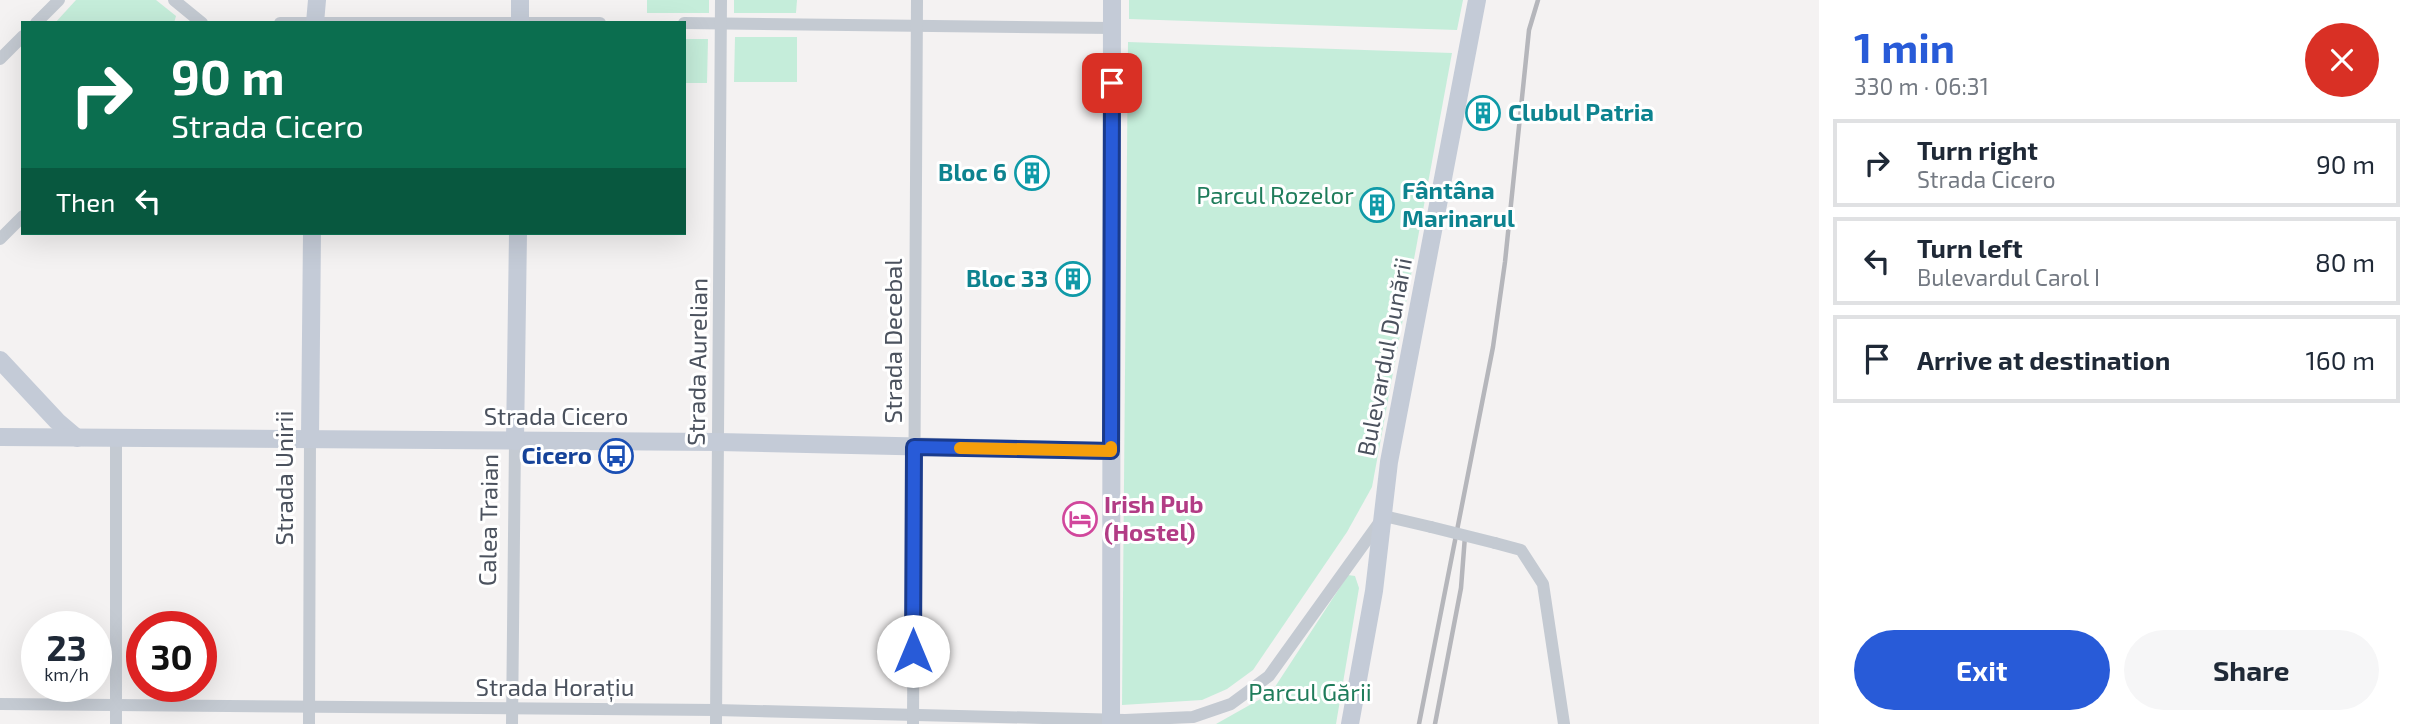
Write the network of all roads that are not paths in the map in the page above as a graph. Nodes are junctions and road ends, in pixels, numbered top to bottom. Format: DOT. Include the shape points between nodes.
graph roads {
  1 [pos="59,0"];
  2 [pos="174,0"];
  3 [pos="317,0"];
  4 [pos="520,0"];
  5 [pos="721,0"];
  6 [pos="918,0"];
  7 [pos="1112,0"];
  8 [pos="1477,0"];
  9 [pos="38,21"];
  10 [pos="199,21"];
  11 [pos="315,21"];
  12 [pos="520,21"];
  13 [pos="721,22"];
  14 [pos="686,23"];
  15 [pos="917,26"];
  16 [pos="1112,28"];
  17 [pos="21,38"];
  18 [pos="0,59"];
  19 [pos="21,218"];
  20 [pos="312,235"];
  21 [pos="518,235"];
  22 [pos="0,239"];
  23 [pos="0,360"];
  24 [pos="0,437"];
  25 [pos="77,438"];
  26 [pos="116,438"];
  27 [pos="310,438"];
  28 [pos="515,441"];
  29 [pos="718,442"];
  30 [pos="914,447"];
  31 [pos="1111,451"];
  32 [pos="1384,516"];
  33 [pos="0,704"];
  34 [pos="116,705"];
  35 [pos="309,707"];
  36 [pos="512,708"];
  37 [pos="716,710"];
  38 [pos="913,719"];
  39 [pos="1111,722"];
  40 [pos="116,724"];
  41 [pos="309,724"];
  42 [pos="512,724"];
  43 [pos="716,724"];
  44 [pos="1350,724"];
  45 [pos="1564,724"];
  1 -- 9 [label="street"];
  2 -- 10 [label="street"];
  3 -- 11 [label="street"];
  4 -- 12 [label="street"];
  5 -- 13 [label="street, Strada Aurelian"];
  6 -- 15 [label="street, Strada Decebal"];
  7 -- 16 [label="street"];
  8 -- 32 [label="street, Bulevardul Dunării" via="1389,462"];
  13 -- 14 [label="street"];
  13 -- 15 [label="street"];
  13 -- 29 [label="street, Strada Aurelian"];
  15 -- 16 [label="street"];
  15 -- 30 [label="street, Strada Decebal"];
  16 -- 31 [label="street"];
  17 -- 18 [label="street"];
  19 -- 22 [label="street"];
  20 -- 27 [label="street, Strada Unirii"];
  21 -- 28 [label="street, Calea Traian"];
  23 -- 25 [label="street"];
  24 -- 25 [label="street, Strada Cicero"];
  25 -- 26 [label="street, Strada Cicero"];
  26 -- 27 [label="street, Strada Cicero"];
  26 -- 34 [label="street"];
  27 -- 28 [label="street, Strada Cicero"];
  27 -- 35 [label="street, Strada Unirii"];
  28 -- 29 [label="street, Strada Cicero"];
  28 -- 36 [label="street, Calea Traian"];
  29 -- 30 [label="street, Strada Cicero"];
  29 -- 37 [label="street, Strada Aurelian"];
  30 -- 31 [label="street, Strada Cicero"];
  30 -- 38 [label="street, Strada Decebal"];
  31 -- 39 [label="street"];
  32 -- 39 [label="street, Strada Horațiu" via="1269,676 1249,692 1231,704 1193,717"];
  32 -- 44 [label="street, Bulevardul Dunării"];
  32 -- 45 [label="street, bridge" via="1521,550 1543,584"];
  33 -- 34 [label="street, Strada Horațiu"];
  34 -- 35 [label="street, Strada Horațiu"];
  34 -- 40 [label="street"];
  35 -- 36 [label="street, Strada Horațiu"];
  35 -- 41 [label="street, Strada Unirii"];
  36 -- 37 [label="street, Strada Horațiu"];
  36 -- 42 [label="street, Calea Traian"];
  37 -- 38 [label="street, Strada Horațiu"];
  37 -- 43 [label="street, Strada Aurelian"];
  38 -- 39 [label="street, Strada Horațiu"];
}
